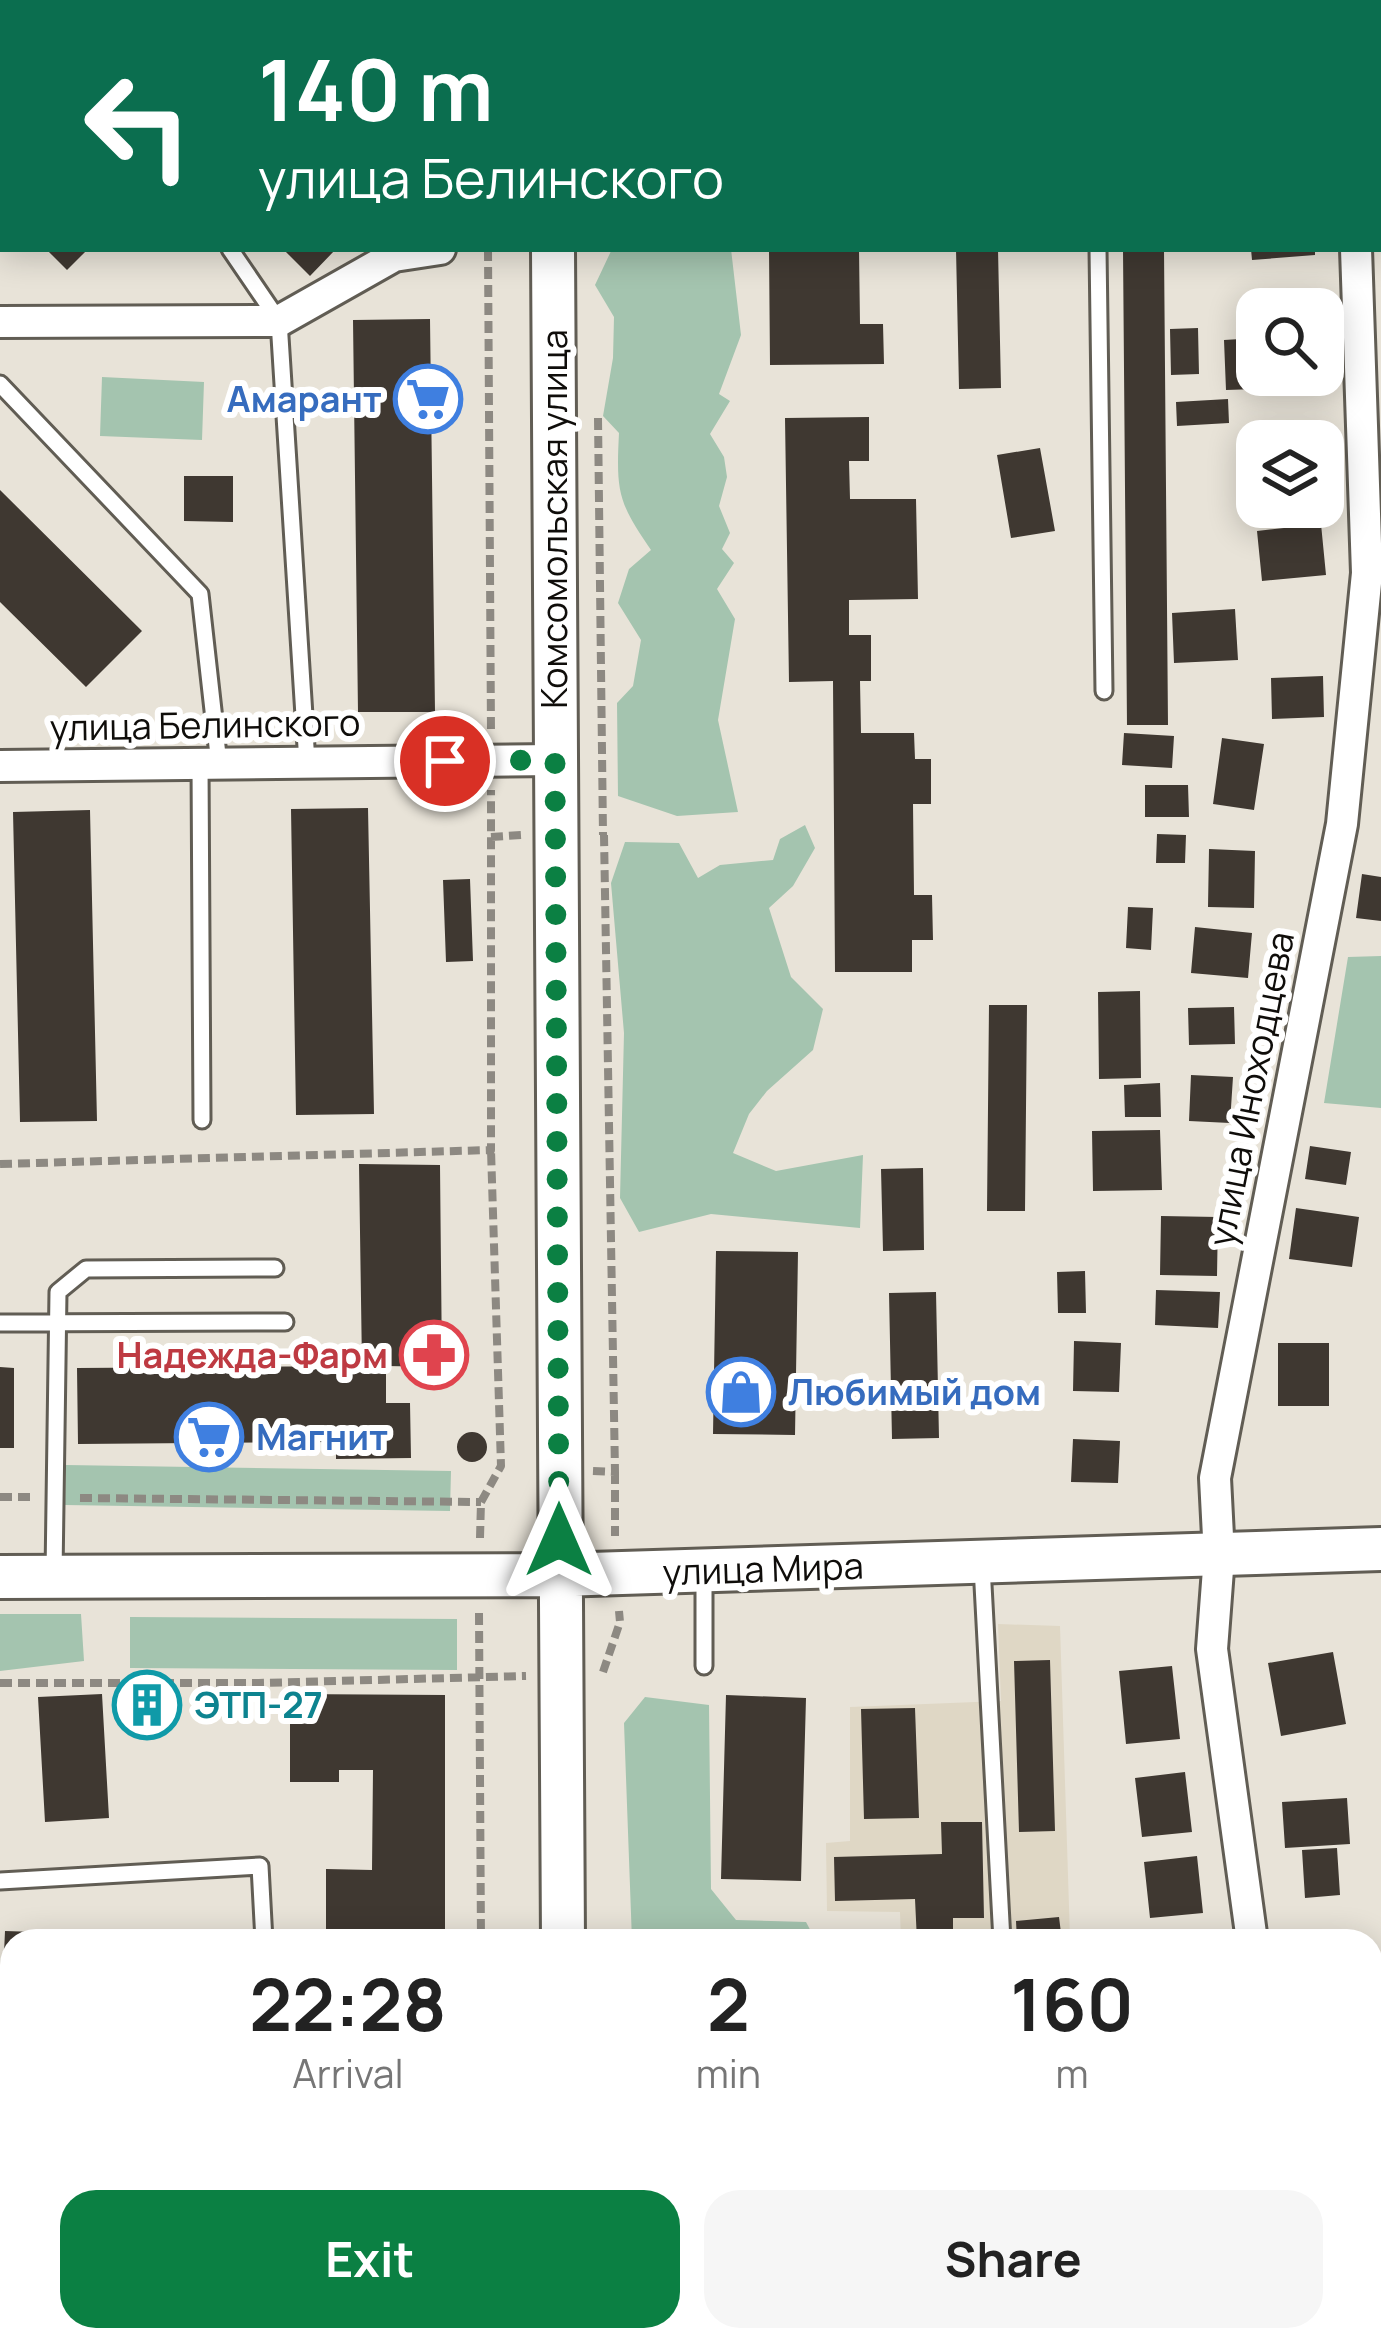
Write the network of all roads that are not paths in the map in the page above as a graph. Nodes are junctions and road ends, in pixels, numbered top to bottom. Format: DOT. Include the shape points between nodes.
graph roads {
  1 [pos="232,252"];
  2 [pos="420,252"];
  3 [pos="553,252"];
  4 [pos="1098,252"];
  5 [pos="1356,252"];
  6 [pos="279,321"];
  7 [pos="0,322"];
  8 [pos="0,384"];
  9 [pos="1104,691"];
  10 [pos="555,760"];
  11 [pos="307,763"];
  12 [pos="210,764"];
  13 [pos="0,766"];
  14 [pos="202,1120"];
  15 [pos="275,1268"];
  16 [pos="285,1322"];
  17 [pos="0,1323"];
  18 [pos="58,1323"];
  19 [pos="1381,1549"];
  20 [pos="1219,1556"];
  21 [pos="982,1563"];
  22 [pos="704,1571"];
  23 [pos="559,1575"];
  24 [pos="0,1577"];
  25 [pos="54,1577"];
  26 [pos="704,1666"];
  27 [pos="0,1881"];
  28 [pos="263,1929"];
  29 [pos="563,1929"];
  30 [pos="1002,1929"];
  31 [pos="1250,1929"];
  1 -- 6 [label="lane"];
  2 -- 6 [label="street" via="394,256"];
  3 -- 10 [label="main road, Комсомольская улица"];
  4 -- 9 [label="lane"];
  5 -- 20 [label="street, улица Иноходцева" via="1367,573 1344,802 1215,1478"];
  6 -- 7 [label="street"];
  6 -- 11 [label="lane"];
  8 -- 12 [label="lane" via="200,594"];
  10 -- 11 [label="street, улица Белинского"];
  10 -- 23 [label="main road, Комсомольская улица"];
  11 -- 12 [label="street, улица Белинского"];
  12 -- 13 [label="street, улица Белинского"];
  12 -- 14 [label="lane"];
  15 -- 18 [label="lane" via="86,1268 58,1292"];
  16 -- 18 [label="lane"];
  17 -- 18 [label="lane"];
  18 -- 25 [label="lane"];
  19 -- 20 [label="main road, улица Мира"];
  20 -- 21 [label="main road, улица Мира"];
  20 -- 31 [label="street, улица Иноходцева" via="1212,1649"];
  21 -- 22 [label="main road, улица Мира"];
  21 -- 30 [label="lane"];
  22 -- 23 [label="main road, улица Мира"];
  22 -- 26 [label="lane"];
  23 -- 25 [label="main road, улица Мира"];
  23 -- 29 [label="main road, Комсомольская улица"];
  24 -- 25 [label="main road, улица Мира"];
  27 -- 28 [label="lane" via="260,1866"];
}
